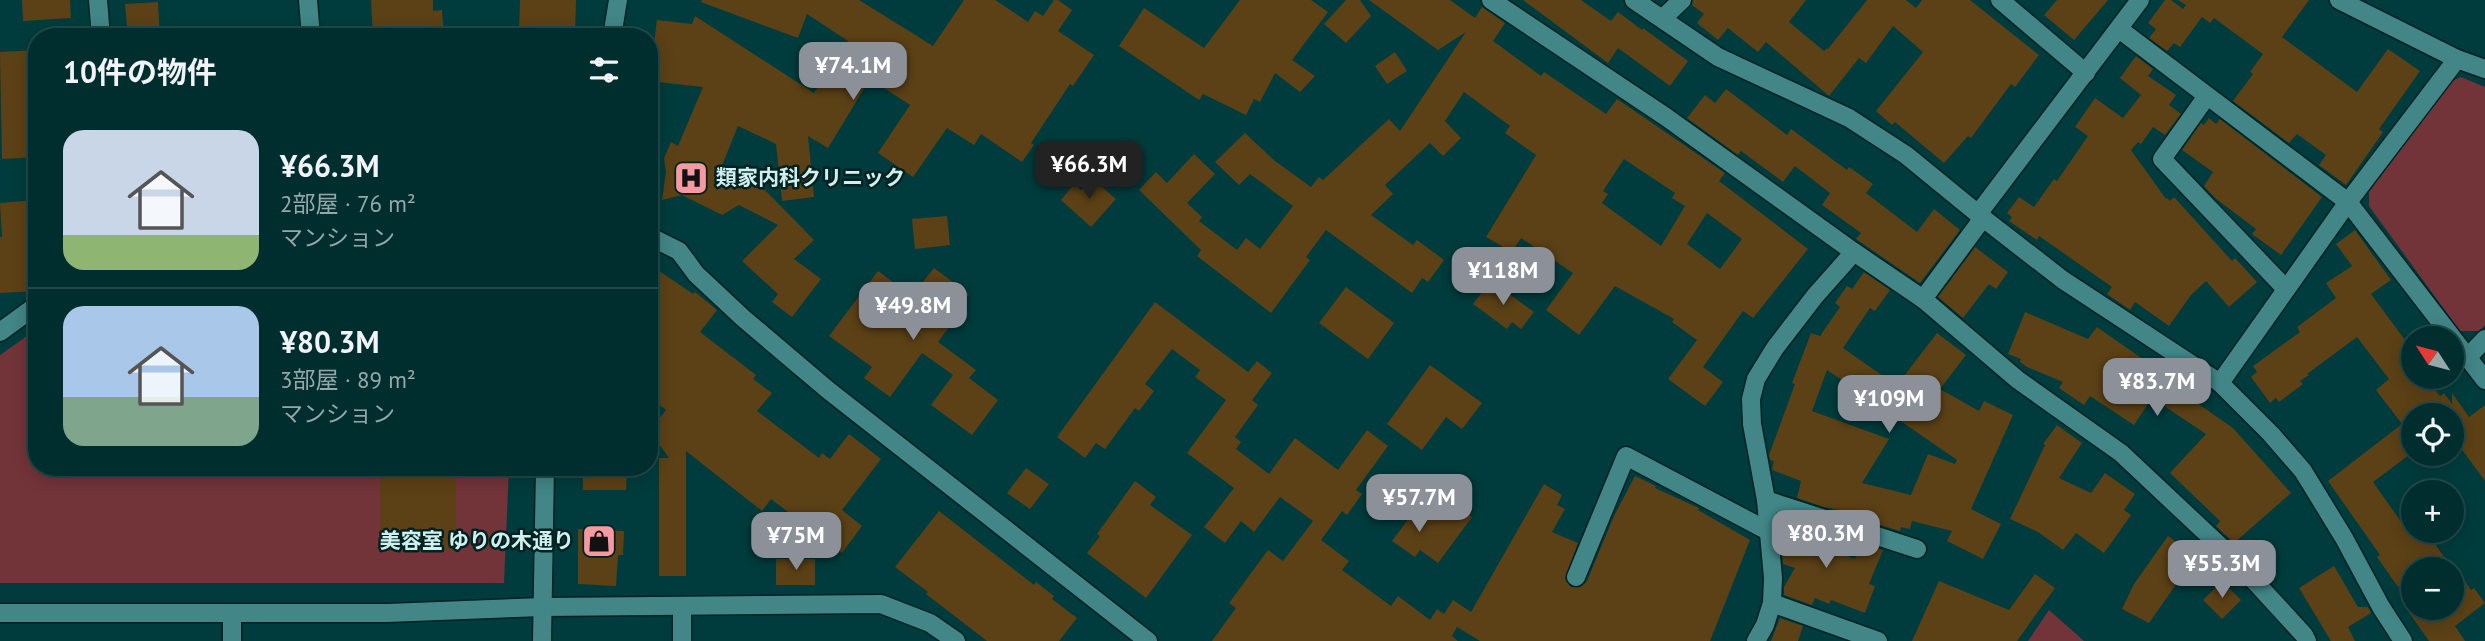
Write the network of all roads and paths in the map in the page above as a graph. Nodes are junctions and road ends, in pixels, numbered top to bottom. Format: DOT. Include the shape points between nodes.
graph roads {
  1 [pos="98,0"];
  2 [pos="308,0"];
  3 [pos="618,0"];
  4 [pos="1491,0"];
  5 [pos="1634,0"];
  6 [pos="1682,0"];
  7 [pos="2000,0"];
  8 [pos="2140,0"];
  9 [pos="2339,0"];
  10 [pos="1663,18"];
  11 [pos="100,28"];
  12 [pos="310,28"];
  13 [pos="613,28"];
  14 [pos="2119,29"];
  15 [pos="2457,59"];
  16 [pos="2485,69"];
  17 [pos="2086,74"];
  18 [pos="2207,96"];
  19 [pos="2348,202"];
  20 [pos="1980,216"];
  21 [pos="658,240"];
  22 [pos="1854,252"];
  23 [pos="2286,289"];
  24 [pos="1923,299"];
  25 [pos="28,312"];
  26 [pos="0,332"];
  27 [pos="2485,339"];
  28 [pos="2468,357"];
  29 [pos="2485,380"];
  30 [pos="2220,383"];
  31 [pos="545,476"];
  32 [pos="1766,500"];
  33 [pos="1768,531"];
  34 [pos="1917,549"];
  35 [pos="1576,577"];
  36 [pos="1772,603"];
  37 [pos="682,606"];
  38 [pos="542,607"];
  39 [pos="0,613"];
  40 [pos="232,614"];
  41 [pos="232,641"];
  42 [pos="542,641"];
  43 [pos="682,641"];
  44 [pos="956,641"];
  45 [pos="1148,641"];
  46 [pos="1756,641"];
  47 [pos="1878,641"];
  48 [pos="2307,641"];
  49 [pos="2403,641"];
  1 -- 11 [label="street"];
  2 -- 12 [label="street"];
  3 -- 13 [label="street"];
  4 -- 22 [label="street" via="1666,117"];
  5 -- 10 [label="street"];
  6 -- 10 [label="street"];
  7 -- 17 [label="street"];
  8 -- 14 [label="street"];
  9 -- 15 [label="street"];
  10 -- 20 [label="street" via="1718,57 1849,118 1906,155"];
  14 -- 17 [label="street"];
  14 -- 18 [label="street"];
  15 -- 16 [label="street"];
  15 -- 19 [label="street"];
  17 -- 20 [label="street"];
  18 -- 19 [label="street"];
  18 -- 23 [label="street" via="2162,159"];
  19 -- 23 [label="street"];
  19 -- 28 [label="street"];
  20 -- 24 [label="street"];
  20 -- 30 [label="street" via="2063,279"];
  21 -- 45 [label="street" via="679,251 733,309 828,390"];
  22 -- 24 [label="street"];
  22 -- 32 [label="street" via="1807,306 1756,379 1752,424"];
  23 -- 30 [label="street"];
  24 -- 48 [label="street" via="2018,380 2121,453 2236,561"];
  25 -- 26 [label="street"];
  27 -- 28 [label="street"];
  28 -- 29 [label="street"];
  30 -- 49 [label="street" via="2303,471"];
  31 -- 38 [label="street"];
  32 -- 33 [label="street"];
  32 -- 34 [label="street"];
  33 -- 35 [label="street" via="1626,456"];
  33 -- 36 [label="street"];
  36 -- 46 [label="street"];
  36 -- 47 [label="street"];
  37 -- 38 [label="street"];
  37 -- 43 [label="street"];
  37 -- 44 [label="street" via="881,604 930,623"];
  38 -- 40 [label="street"];
  38 -- 42 [label="street"];
  39 -- 40 [label="street"];
  40 -- 41 [label="street"];
}
